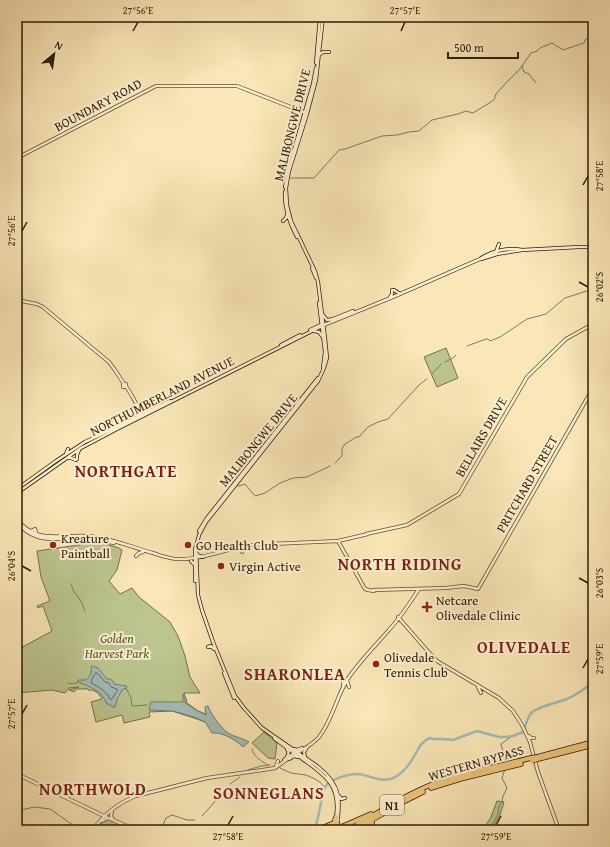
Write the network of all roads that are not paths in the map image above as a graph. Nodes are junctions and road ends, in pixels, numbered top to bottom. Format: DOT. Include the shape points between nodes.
graph roads {
  1 [pos="322,17"];
  2 [pos="317,46"];
  3 [pos="324,50"];
  4 [pos="329,52"];
  5 [pos="318,56"];
  6 [pos="306,113"];
  7 [pos="17,158"];
  8 [pos="287,176"];
  9 [pos="287,214"];
  10 [pos="291,224"];
  11 [pos="593,247"];
  12 [pos="522,250"];
  13 [pos="502,251"];
  14 [pos="495,252"];
  15 [pos="480,259"];
  16 [pos="313,268"];
  17 [pos="416,286"];
  18 [pos="399,293"];
  19 [pos="390,297"];
  20 [pos="17,300"];
  21 [pos="356,311"];
  22 [pos="321,314"];
  23 [pos="335,319"];
  24 [pos="332,322"];
  25 [pos="593,324"];
  26 [pos="323,325"];
  27 [pos="316,327"];
  28 [pos="311,332"];
  29 [pos="325,334"];
  30 [pos="324,340"];
  31 [pos="593,388"];
  32 [pos="140,411"];
  33 [pos="145,412"];
  34 [pos="141,416"];
  35 [pos="145,420"];
  36 [pos="81,448"];
  37 [pos="75,449"];
  38 [pos="485,450"];
  39 [pos="480,452"];
  40 [pos="66,457"];
  41 [pos="17,489"];
  42 [pos="17,493"];
  43 [pos="17,521"];
  44 [pos="368,534"];
  45 [pos="360,536"];
  46 [pos="100,538"];
  47 [pos="346,539"];
  48 [pos="363,539"];
  49 [pos="107,540"];
  50 [pos="338,541"];
  51 [pos="255,544"];
  52 [pos="340,545"];
  53 [pos="196,547"];
  54 [pos="236,549"];
  55 [pos="195,551"];
  56 [pos="143,552"];
  57 [pos="242,552"];
  58 [pos="136,556"];
  59 [pos="191,560"];
  60 [pos="197,560"];
  61 [pos="417,589"];
  62 [pos="427,589"];
  63 [pos="413,598"];
  64 [pos="408,604"];
  65 [pos="402,613"];
  66 [pos="400,620"];
  67 [pos="386,634"];
  68 [pos="212,642"];
  69 [pos="375,646"];
  70 [pos="425,648"];
  71 [pos="214,649"];
  72 [pos="453,671"];
  73 [pos="463,677"];
  74 [pos="348,678"];
  75 [pos="343,686"];
  76 [pos="478,688"];
  77 [pos="486,692"];
  78 [pos="515,714"];
  79 [pos="526,733"];
  80 [pos="321,735"];
  81 [pos="534,738"];
  82 [pos="593,744"];
  83 [pos="287,746"];
  84 [pos="307,747"];
  85 [pos="302,748"];
  86 [pos="296,753"];
  87 [pos="289,758"];
  88 [pos="306,758"];
  89 [pos="283,761"];
  90 [pos="311,765"];
  91 [pos="276,766"];
  92 [pos="500,767"];
  93 [pos="266,770"];
  94 [pos="17,774"];
  95 [pos="437,783"];
  96 [pos="338,794"];
  97 [pos="345,798"];
  98 [pos="388,810"];
  99 [pos="95,811"];
  100 [pos="110,812"];
  101 [pos="375,812"];
  102 [pos="101,814"];
  103 [pos="105,816"];
  104 [pos="336,817"];
  105 [pos="112,820"];
  106 [pos="101,821"];
  107 [pos="328,825"];
  108 [pos="336,827"];
  109 [pos="94,830"];
  110 [pos="136,830"];
  111 [pos="323,830"];
  112 [pos="345,830"];
  113 [pos="348,830"];
  114 [pos="355,830"];
  115 [pos="362,830"];
  116 [pos="559,830"];
  1 -- 2 [label="street, MALIBONGWE DRIVE"];
  2 -- 3 [label="street"];
  2 -- 5 [label="street, MALIBONGWE DRIVE"];
  2 -- 5 [label="street"];
  4 -- 5 [label="street" via="322,52"];
  5 -- 6 [label="street, MALIBONGWE DRIVE"];
  6 -- 7 [label="street, BOUNDARY ROAD" via="236,86 157,86"];
  6 -- 8 [label="street, MALIBONGWE DRIVE"];
  8 -- 9 [label="street, MALIBONGWE DRIVE" via="284,194"];
  8 -- 16 [label="street, MALIBONGWE DRIVE" via="287,205"];
  9 -- 10 [label="street, MALIBONGWE DRIVE"];
  9 -- 10 [label="street" via="284,221"];
  10 -- 16 [label="street, MALIBONGWE DRIVE"];
  11 -- 12 [label="street"];
  12 -- 13 [label="street"];
  12 -- 15 [label="street"];
  13 -- 14 [label="street"];
  13 -- 14 [label="street" via="499,245"];
  14 -- 15 [label="street"];
  15 -- 17 [label="street"];
  16 -- 22 [label="street, MALIBONGWE DRIVE" via="318,282"];
  17 -- 18 [label="street"];
  17 -- 21 [label="street"];
  18 -- 19 [label="street"];
  18 -- 19 [label="street" via="393,290"];
  19 -- 21 [label="street"];
  20 -- 32 [label="street" via="37,304 49,312 109,362"];
  21 -- 23 [label="street"];
  21 -- 24 [label="street"];
  22 -- 23 [label="street" via="327,320"];
  22 -- 26 [label="street, MALIBONGWE DRIVE"];
  22 -- 27 [label="street" via="319,325"];
  23 -- 26 [label="street"];
  24 -- 26 [label="street"];
  24 -- 29 [label="street" via="326,327"];
  25 -- 38 [label="street, BELLAIRS DRIVE" via="566,339 527,377"];
  26 -- 27 [label="street, NORTHUMBERLAND AVENUE"];
  26 -- 28 [label="street, NORTHUMBERLAND AVENUE"];
  26 -- 29 [label="street, MALIBONGWE DRIVE"];
  26 -- 30 [label="street, MALIBONGWE DRIVE"];
  27 -- 33 [label="street, NORTHUMBERLAND AVENUE"];
  28 -- 30 [label="street" via="319,332"];
  28 -- 34 [label="street, NORTHUMBERLAND AVENUE"];
  29 -- 53 [label="street, MALIBONGWE DRIVE" via="327,358 321,376 206,522"];
  30 -- 55 [label="street, MALIBONGWE DRIVE" via="324,363 318,379 204,521 197,535"];
  31 -- 62 [label="street, PRITCHARD STREET" via="476,589"];
  32 -- 33 [label="street"];
  32 -- 34 [label="street"];
  33 -- 34 [label="street, NORTHUMBERLAND AVENUE"];
  34 -- 35 [label="street"];
  34 -- 36 [label="street, NORTHUMBERLAND AVENUE"];
  34 -- 37 [label="street, NORTHUMBERLAND AVENUE"];
  36 -- 40 [label="street, NORTHUMBERLAND AVENUE"];
  36 -- 40 [label="street" via="76,460"];
  37 -- 40 [label="street, NORTHUMBERLAND AVENUE"];
  37 -- 40 [label="street" via="69,448"];
  38 -- 39 [label="street"];
  38 -- 44 [label="street, BELLAIRS DRIVE" via="459,495 407,525"];
  40 -- 41 [label="street, NORTHUMBERLAND AVENUE"];
  40 -- 42 [label="street, NORTHUMBERLAND AVENUE"];
  43 -- 46 [label="street" via="29,531 35,529 38,535 46,537"];
  43 -- 56 [label="street" via="26,531 40,538 93,538"];
  44 -- 45 [label="street, BELLAIRS DRIVE"];
  44 -- 47 [label="street, BELLAIRS DRIVE"];
  45 -- 47 [label="street, BELLAIRS DRIVE"];
  45 -- 48 [label="street"];
  46 -- 49 [label="street"];
  46 -- 49 [label="street" via="104,536"];
  47 -- 50 [label="street, BELLAIRS DRIVE"];
  47 -- 52 [label="street" via="341,541"];
  49 -- 59 [label="street" via="167,558"];
  50 -- 51 [label="street, BELLAIRS DRIVE"];
  50 -- 52 [label="street"];
  51 -- 54 [label="street, BELLAIRS DRIVE"];
  51 -- 60 [label="street, BELLAIRS DRIVE" via="240,546"];
  52 -- 61 [label="street" via="365,589"];
  53 -- 60 [label="street, MALIBONGWE DRIVE"];
  53 -- 60 [label="street" via="197,555 200,556"];
  54 -- 57 [label="street"];
  54 -- 60 [label="street, BELLAIRS DRIVE"];
  55 -- 59 [label="street"];
  55 -- 60 [label="street, MALIBONGWE DRIVE"];
  56 -- 58 [label="street"];
  56 -- 59 [label="street" via="171,560"];
  59 -- 60 [label="street"];
  59 -- 60 [label="street"];
  60 -- 68 [label="street, MALIBONGWE DRIVE" via="197,598"];
  60 -- 83 [label="street, MALIBONGWE DRIVE" via="197,590 202,610 237,699 262,728"];
  61 -- 62 [label="street"];
  61 -- 63 [label="street"];
  62 -- 63 [label="street" via="420,591"];
  63 -- 64 [label="street"];
  64 -- 65 [label="street"];
  64 -- 66 [label="street"];
  65 -- 66 [label="street"];
  65 -- 66 [label="street"];
  66 -- 67 [label="street"];
  66 -- 67 [label="street" via="395,622"];
  66 -- 70 [label="street"];
  67 -- 69 [label="street"];
  68 -- 71 [label="street, MALIBONGWE DRIVE"];
  68 -- 71 [label="street" via="208,647"];
  69 -- 74 [label="street"];
  69 -- 74 [label="street"];
  70 -- 72 [label="street"];
  70 -- 72 [label="street" via="437,663"];
  71 -- 83 [label="street, MALIBONGWE DRIVE" via="238,704 262,729"];
  72 -- 73 [label="street"];
  73 -- 76 [label="street"];
  73 -- 78 [label="street" via="500,699"];
  74 -- 75 [label="street"];
  74 -- 75 [label="street" via="343,679"];
  74 -- 75 [label="street" via="348,687"];
  75 -- 80 [label="street"];
  76 -- 77 [label="street"];
  76 -- 77 [label="street" via="480,693"];
  77 -- 78 [label="street"];
  78 -- 79 [label="street"];
  79 -- 81 [label="street"];
  79 -- 116 [label="street"];
  80 -- 84 [label="street"];
  80 -- 85 [label="street"];
  82 -- 92 [label="highway, WESTERN BYPASS / N1, bridge"];
  83 -- 85 [label="street" via="295,750"];
  83 -- 86 [label="street, MALIBONGWE DRIVE"];
  83 -- 89 [label="street" via="288,756"];
  84 -- 86 [label="street"];
  84 -- 88 [label="street" via="304,753"];
  85 -- 86 [label="street"];
  86 -- 87 [label="street"];
  86 -- 88 [label="street, MALIBONGWE DRIVE"];
  86 -- 89 [label="street"];
  86 -- 90 [label="street, MALIBONGWE DRIVE"];
  87 -- 90 [label="street" via="297,756"];
  87 -- 93 [label="street" via="275,768"];
  88 -- 96 [label="street, MALIBONGWE DRIVE" via="327,775"];
  89 -- 91 [label="street"];
  89 -- 91 [label="street" via="278,761"];
  90 -- 104 [label="street, MALIBONGWE DRIVE" via="324,774 334,788 338,801"];
  91 -- 93 [label="street"];
  92 -- 95 [label="highway, WESTERN BYPASS / N1"];
  92 -- 98 [label="highway, WESTERN BYPASS / N1" via="434,787"];
  93 -- 100 [label="street" via="204,779 136,796"];
  94 -- 99 [label="street"];
  95 -- 101 [label="highway" via="408,793"];
  95 -- 113 [label="highway, WESTERN BYPASS / N1" via="401,799"];
  96 -- 97 [label="street"];
  96 -- 108 [label="street, MALIBONGWE DRIVE" via="340,804"];
  98 -- 114 [label="highway, WESTERN BYPASS / N1"];
  98 -- 115 [label="highway"];
  99 -- 102 [label="street"];
  99 -- 106 [label="street" via="102,816"];
  100 -- 102 [label="street"];
  100 -- 103 [label="street"];
  100 -- 105 [label="street"];
  101 -- 108 [label="highway"];
  101 -- 112 [label="highway"];
  102 -- 103 [label="street"];
  103 -- 105 [label="street"];
  103 -- 106 [label="street"];
  104 -- 107 [label="highway" via="334,823"];
  104 -- 108 [label="street, MALIBONGWE DRIVE"];
  105 -- 106 [label="street" via="106,818"];
  105 -- 110 [label="street"];
  106 -- 109 [label="street"];
  107 -- 108 [label="highway"];
  107 -- 111 [label="highway"];
  108 -- 111 [label="highway"];
}
